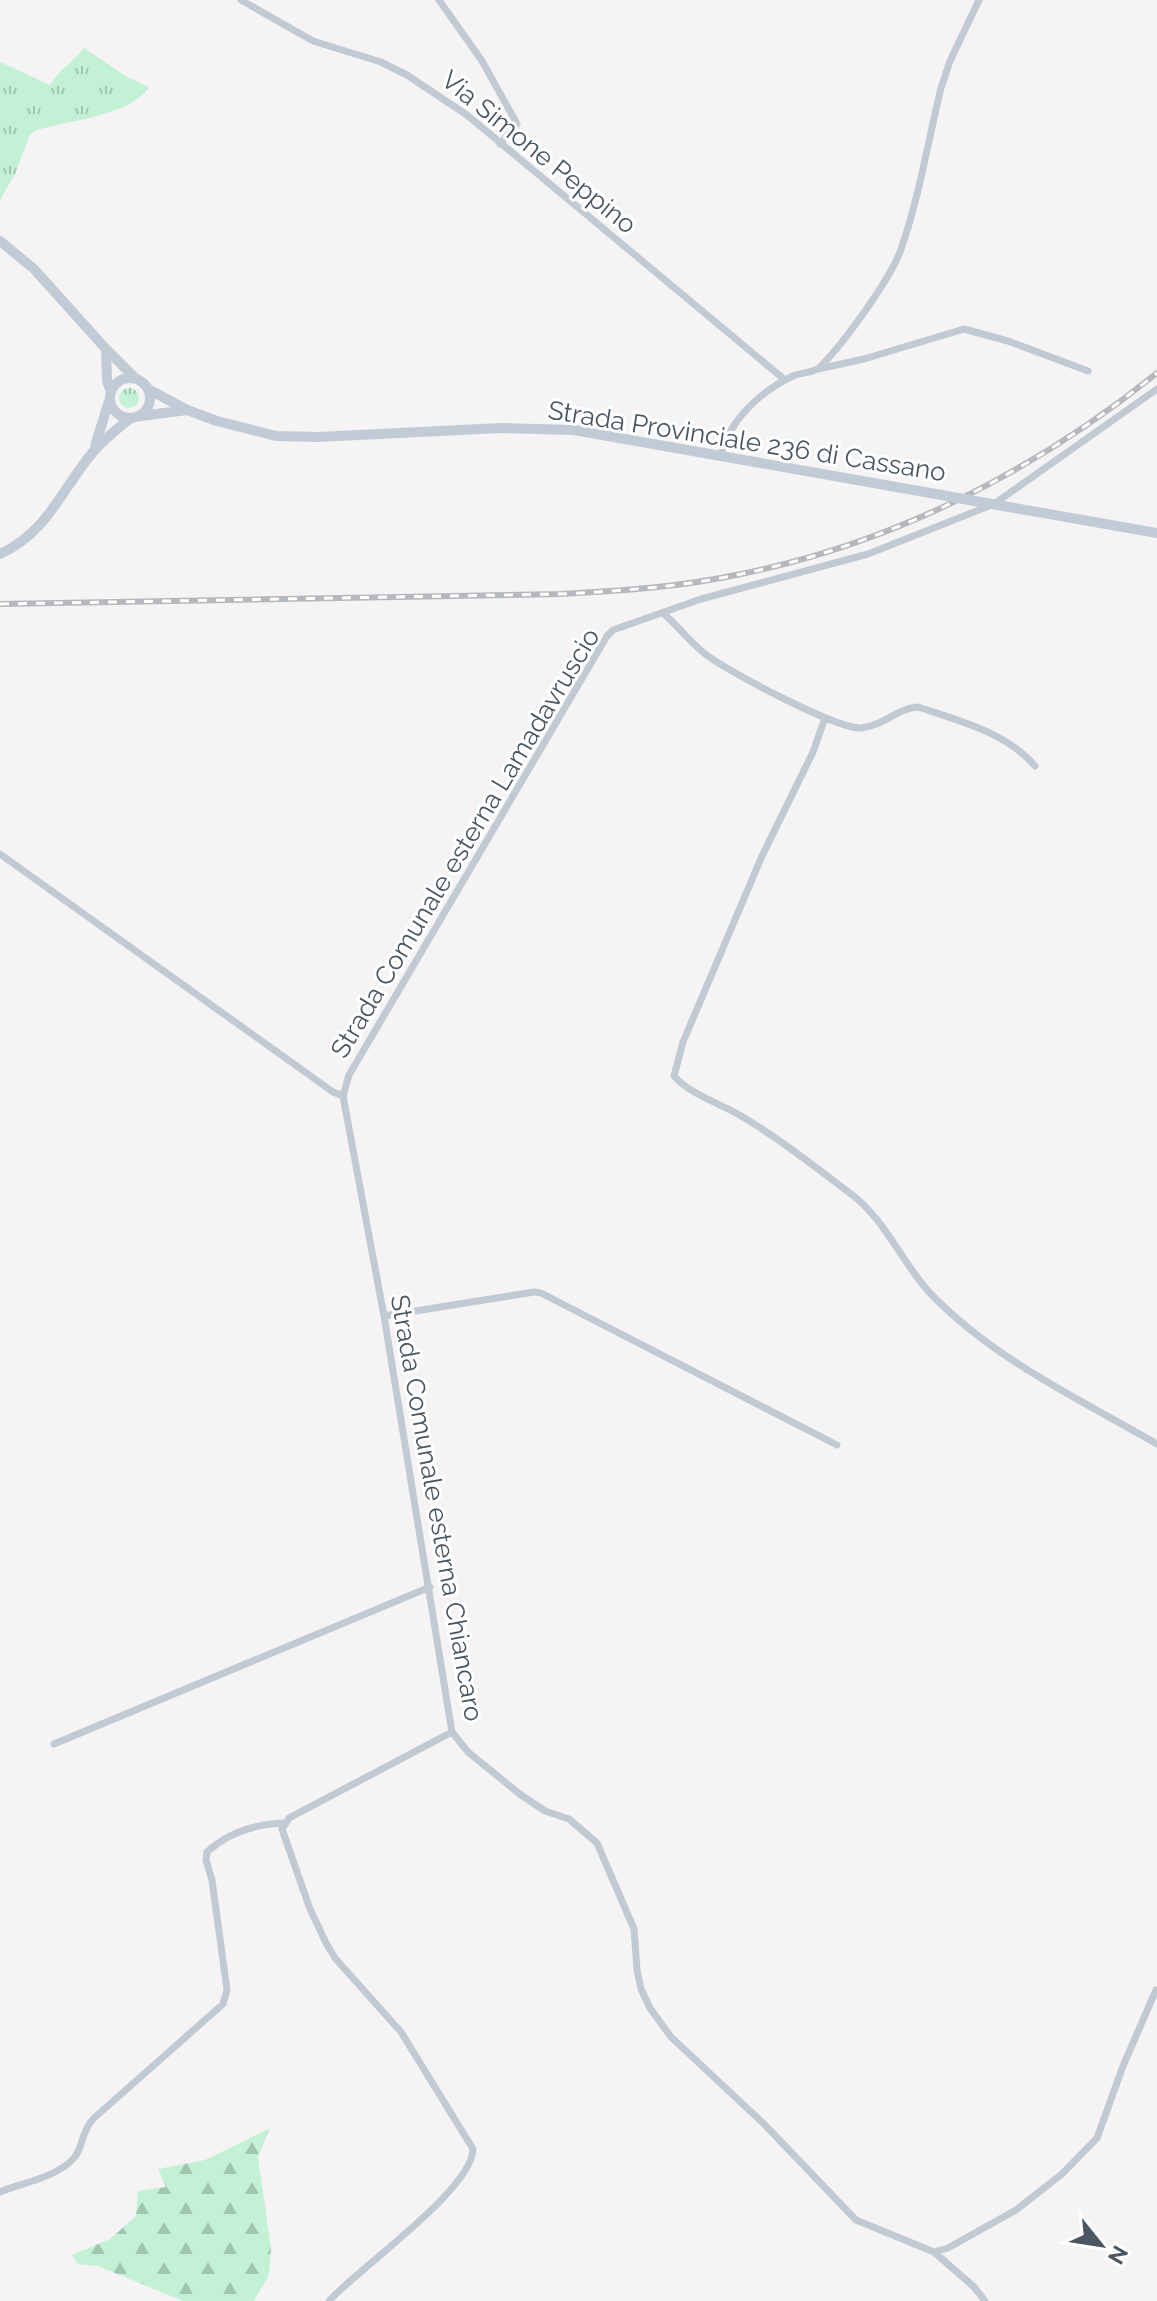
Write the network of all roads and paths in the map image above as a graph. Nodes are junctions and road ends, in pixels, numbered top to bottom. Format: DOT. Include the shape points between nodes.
graph roads {
  1 [pos="241,0"];
  2 [pos="439,0"];
  3 [pos="979,0"];
  4 [pos="500,144"];
  5 [pos="0,241"];
  6 [pos="106,349"];
  7 [pos="818,369"];
  8 [pos="1088,371"];
  9 [pos="136,379"];
  10 [pos="785,380"];
  11 [pos="148,389"];
  12 [pos="1157,389"];
  13 [pos="110,395"];
  14 [pos="187,410"];
  15 [pos="135,417"];
  16 [pos="93,452"];
  17 [pos="721,455"];
  18 [pos="990,504"];
  19 [pos="1157,533"];
  20 [pos="0,554"];
  21 [pos="664,614"];
  22 [pos="825,718"];
  23 [pos="1035,766"];
  24 [pos="0,854"];
  25 [pos="343,1096"];
  26 [pos="384,1316"];
  27 [pos="1157,1444"];
  28 [pos="837,1445"];
  29 [pos="430,1587"];
  30 [pos="452,1732"];
  31 [pos="54,1744"];
  32 [pos="284,1823"];
  33 [pos="1156,1990"];
  34 [pos="0,2192"];
  35 [pos="934,2252"];
  36 [pos="329,2301"];
  37 [pos="985,2301"];
  1 -- 4 [label="street, Via Simone Peppino" via="313,41 407,75"];
  2 -- 4 [label="street" via="517,124"];
  3 -- 7 [label="street" via="941,88 897,259"];
  4 -- 10 [label="street, Via Simone Peppino"];
  5 -- 6 [label="main road" via="34,269"];
  6 -- 9 [label="main road"];
  6 -- 13 [label="main road"];
  7 -- 8 [label="street" via="964,329"];
  7 -- 10 [label="street"];
  9 -- 11 [label="main road"];
  9 -- 13 [label="main road" via="124,379"];
  10 -- 17 [label="street" via="754,401"];
  11 -- 14 [label="main road, Strada Provinciale 236 di Cassano"];
  11 -- 15 [label="main road" via="150,401"];
  12 -- 18 [label="street, Strada Comunale esterna Lamadavruscio"];
  13 -- 15 [label="main road" via="114,411"];
  13 -- 16 [label="main road"];
  14 -- 15 [label="main road"];
  14 -- 17 [label="main road, Strada Provinciale 236 di Cassano" via="276,436 525,428 592,432"];
  15 -- 16 [label="main road"];
  16 -- 20 [label="main road" via="41,527"];
  17 -- 18 [label="main road, Strada Provinciale 236 di Cassano, bridge"];
  18 -- 19 [label="main road, Strada Provinciale 236 di Cassano"];
  18 -- 21 [label="street, Strada Comunale esterna Lamadavruscio" via="868,554"];
  21 -- 22 [label="street" via="704,653"];
  21 -- 25 [label="street, Strada Comunale esterna Lamadavruscio" via="621,626 607,636 349,1075"];
  22 -- 23 [label="street" via="864,728 918,707 1012,744"];
  22 -- 27 [label="street" via="683,1042 674,1076 859,1200 931,1294 982,1339"];
  24 -- 25 [label="street"];
  25 -- 26 [label="street, Strada Comunale esterna Chiancaro"];
  26 -- 28 [label="street" via="541,1293"];
  26 -- 29 [label="street, Strada Comunale esterna Chiancaro"];
  29 -- 30 [label="street, Strada Comunale esterna Chiancaro"];
  29 -- 31 [label="street"];
  30 -- 32 [label="street"];
  30 -- 35 [label="street, Strada Comunale esterna Chiancaro" via="521,1795 569,1819 597,1843 634,1929 641,1989 671,2037 856,2220"];
  32 -- 34 [label="street" via="233,1833 207,1852 227,1990 223,2004 93,2119 73,2159"];
  32 -- 36 [label="street" via="284,1837 326,1943 401,2032 473,2149 473,2158 448,2195"];
  33 -- 35 [label="street" via="1097,2138 1016,2210"];
  35 -- 37 [label="street, Strada Comunale esterna Chiancaro"];
}
